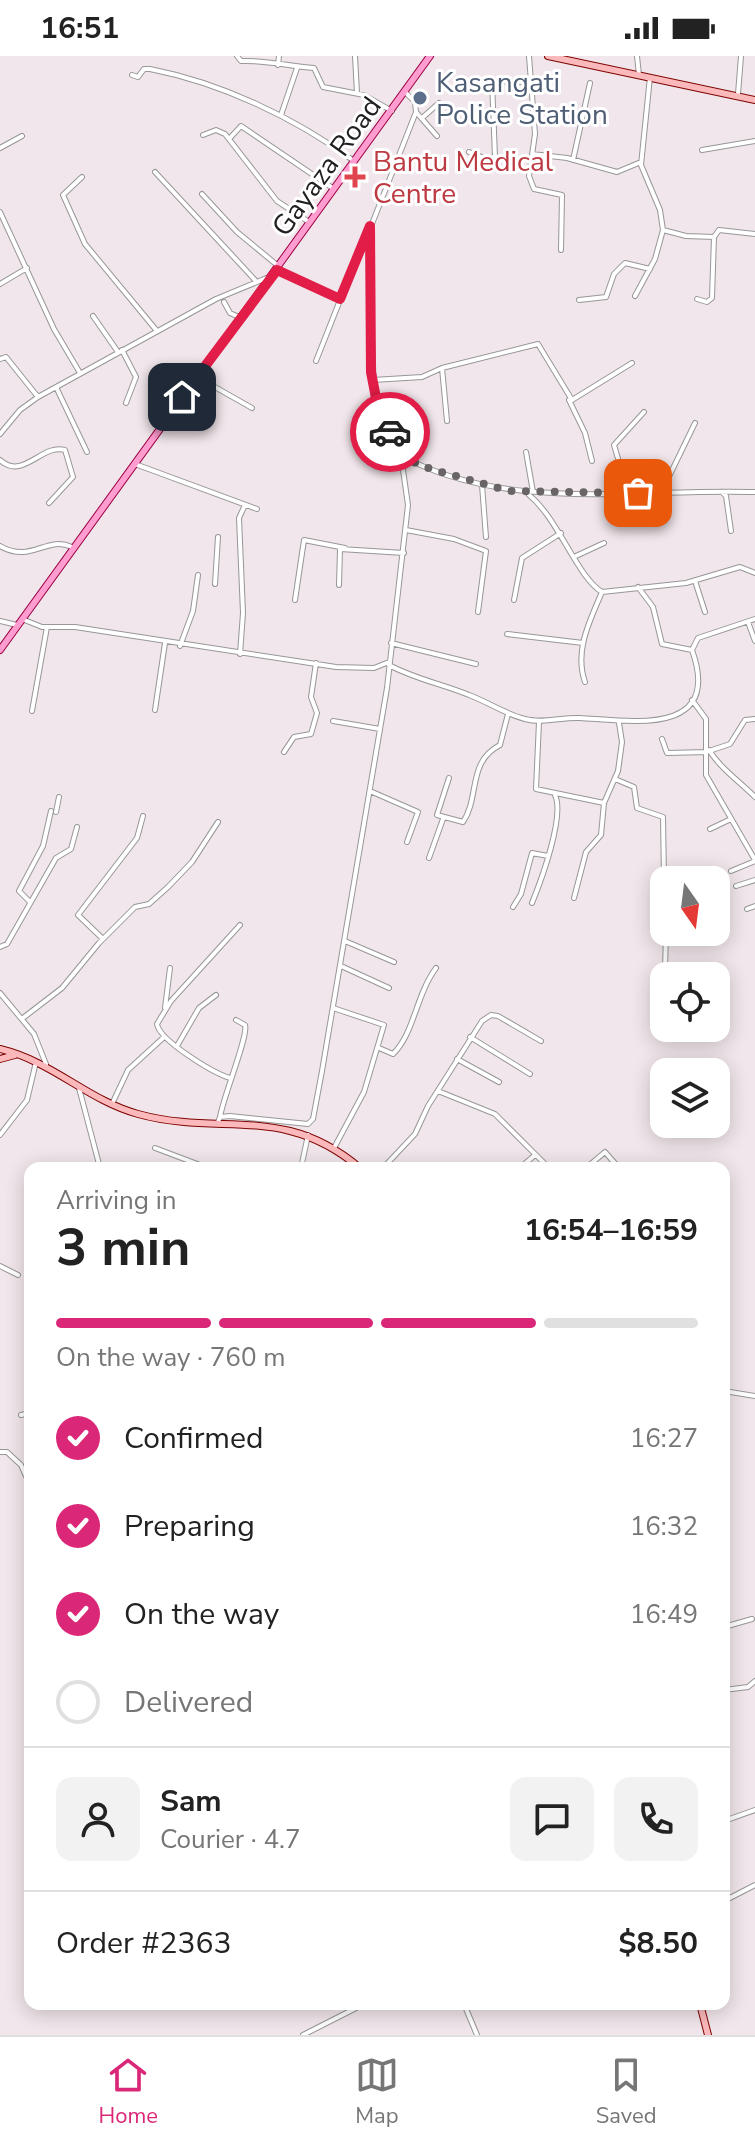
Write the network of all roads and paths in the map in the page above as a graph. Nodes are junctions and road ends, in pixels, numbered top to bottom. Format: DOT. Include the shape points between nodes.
graph roads {
  1 [pos="237,56"];
  2 [pos="279,56"];
  3 [pos="355,56"];
  4 [pos="430,56"];
  5 [pos="529,56"];
  6 [pos="548,56"];
  7 [pos="637,56"];
  8 [pos="741,56"];
  9 [pos="278,65"];
  10 [pos="298,67"];
  11 [pos="132,75"];
  12 [pos="639,75"];
  13 [pos="650,77"];
  14 [pos="485,81"];
  15 [pos="492,81"];
  16 [pos="528,82"];
  17 [pos="590,83"];
  18 [pos="357,93"];
  19 [pos="406,93"];
  20 [pos="738,94"];
  21 [pos="755,100"];
  22 [pos="439,103"];
  23 [pos="392,112"];
  24 [pos="416,112"];
  25 [pos="281,115"];
  26 [pos="422,118"];
  27 [pos="203,135"];
  28 [pos="22,136"];
  29 [pos="437,136"];
  30 [pos="229,139"];
  31 [pos="755,141"];
  32 [pos="0,148"];
  33 [pos="702,150"];
  34 [pos="469,152"];
  35 [pos="531,154"];
  36 [pos="573,160"];
  37 [pos="356,162"];
  38 [pos="641,162"];
  39 [pos="155,172"];
  40 [pos="82,177"];
  41 [pos="336,190"];
  42 [pos="202,194"];
  43 [pos="0,212"];
  44 [pos="311,223"];
  45 [pos="370,226"];
  46 [pos="663,230"];
  47 [pos="755,234"];
  48 [pos="714,237"];
  49 [pos="561,250"];
  50 [pos="27,268"];
  51 [pos="278,268"];
  52 [pos="650,269"];
  53 [pos="271,277"];
  54 [pos="255,280"];
  55 [pos="0,284"];
  56 [pos="635,296"];
  57 [pos="340,299"];
  58 [pos="697,299"];
  59 [pos="579,300"];
  60 [pos="224,302"];
  61 [pos="93,316"];
  62 [pos="241,318"];
  63 [pos="157,331"];
  64 [pos="120,351"];
  65 [pos="0,359"];
  66 [pos="316,361"];
  67 [pos="632,363"];
  68 [pos="442,368"];
  69 [pos="80,373"];
  70 [pos="197,376"];
  71 [pos="373,380"];
  72 [pos="56,387"];
  73 [pos="38,397"];
  74 [pos="569,400"];
  75 [pos="126,403"];
  76 [pos="252,408"];
  77 [pos="644,412"];
  78 [pos="447,421"];
  79 [pos="695,423"];
  80 [pos="0,434"];
  81 [pos="87,452"];
  82 [pos="526,452"];
  83 [pos="396,453"];
  84 [pos="0,460"];
  85 [pos="592,461"];
  86 [pos="133,463"];
  87 [pos="482,485"];
  88 [pos="722,492"];
  89 [pos="755,492"];
  90 [pos="628,493"];
  91 [pos="661,493"];
  92 [pos="532,494"];
  93 [pos="49,503"];
  94 [pos="245,505"];
  95 [pos="257,509"];
  96 [pos="406,530"];
  97 [pos="731,531"];
  98 [pos="561,533"];
  99 [pos="218,537"];
  100 [pos="486,537"];
  101 [pos="604,543"];
  102 [pos="0,546"];
  103 [pos="72,547"];
  104 [pos="345,548"];
  105 [pos="404,553"];
  106 [pos="576,556"];
  107 [pos="755,573"];
  108 [pos="198,575"];
  109 [pos="695,581"];
  110 [pos="215,584"];
  111 [pos="339,585"];
  112 [pos="638,587"];
  113 [pos="602,592"];
  114 [pos="295,600"];
  115 [pos="514,600"];
  116 [pos="478,612"];
  117 [pos="705,612"];
  118 [pos="755,619"];
  119 [pos="0,621"];
  120 [pos="19,622"];
  121 [pos="748,622"];
  122 [pos="47,627"];
  123 [pos="507,634"];
  124 [pos="755,641"];
  125 [pos="165,643"];
  126 [pos="391,643"];
  127 [pos="583,643"];
  128 [pos="180,646"];
  129 [pos="0,650"];
  130 [pos="692,650"];
  131 [pos="240,654"];
  132 [pos="316,663"];
  133 [pos="389,663"];
  134 [pos="476,664"];
  135 [pos="585,682"];
  136 [pos="692,700"];
  137 [pos="155,710"];
  138 [pos="755,710"];
  139 [pos="32,711"];
  140 [pos="508,713"];
  141 [pos="753,718"];
  142 [pos="333,721"];
  143 [pos="539,721"];
  144 [pos="619,723"];
  145 [pos="380,729"];
  146 [pos="662,739"];
  147 [pos="708,750"];
  148 [pos="284,752"];
  149 [pos="449,778"];
  150 [pos="615,779"];
  151 [pos="755,788"];
  152 [pos="370,791"];
  153 [pos="555,795"];
  154 [pos="753,795"];
  155 [pos="59,797"];
  156 [pos="604,803"];
  157 [pos="143,816"];
  158 [pos="443,819"];
  159 [pos="731,819"];
  160 [pos="218,822"];
  161 [pos="77,827"];
  162 [pos="710,829"];
  163 [pos="407,842"];
  164 [pos="548,856"];
  165 [pos="429,858"];
  166 [pos="755,860"];
  167 [pos="664,866"];
  168 [pos="731,871"];
  169 [pos="755,880"];
  170 [pos="736,886"];
  171 [pos="574,898"];
  172 [pos="29,901"];
  173 [pos="532,903"];
  174 [pos="755,906"];
  175 [pos="513,907"];
  176 [pos="747,909"];
  177 [pos="240,925"];
  178 [pos="103,939"];
  179 [pos="345,941"];
  180 [pos="0,947"];
  181 [pos="394,962"];
  182 [pos="341,966"];
  183 [pos="170,968"];
  184 [pos="436,968"];
  185 [pos="389,988"];
  186 [pos="0,993"];
  187 [pos="216,995"];
  188 [pos="165,1008"];
  189 [pos="333,1008"];
  190 [pos="23,1018"];
  191 [pos="236,1020"];
  192 [pos="470,1037"];
  193 [pos="163,1038"];
  194 [pos="541,1041"];
  195 [pos="177,1046"];
  196 [pos="379,1048"];
  197 [pos="0,1049"];
  198 [pos="23,1055"];
  199 [pos="0,1059"];
  200 [pos="457,1059"];
  201 [pos="36,1060"];
  202 [pos="46,1064"];
  203 [pos="530,1074"];
  204 [pos="230,1078"];
  205 [pos="499,1082"];
  206 [pos="78,1086"];
  207 [pos="438,1091"];
  208 [pos="112,1105"];
  209 [pos="219,1119"];
  210 [pos="0,1135"];
  211 [pos="308,1135"];
  212 [pos="155,1148"];
  213 [pos="334,1148"];
  214 [pos="535,1155"];
  215 [pos="98,1162"];
  216 [pos="192,1162"];
  217 [pos="302,1162"];
  218 [pos="352,1162"];
  219 [pos="389,1162"];
  220 [pos="527,1162"];
  221 [pos="543,1162"];
  222 [pos="593,1162"];
  223 [pos="614,1162"];
  224 [pos="0,1266"];
  225 [pos="18,1275"];
  226 [pos="730,1392"];
  227 [pos="755,1396"];
  228 [pos="24,1414"];
  229 [pos="21,1415"];
  230 [pos="0,1452"];
  231 [pos="24,1472"];
  232 [pos="752,1619"];
  233 [pos="730,1625"];
  234 [pos="755,1681"];
  235 [pos="730,1689"];
  236 [pos="755,1810"];
  237 [pos="730,1819"];
  238 [pos="755,1885"];
  239 [pos="730,1898"];
  240 [pos="352,2010"];
  241 [pos="467,2010"];
  242 [pos="702,2010"];
  243 [pos="303,2035"];
  244 [pos="477,2035"];
  245 [pos="708,2035"];
  1 -- 9 [label="street" via="241,61 262,59"];
  2 -- 9 [label="street"];
  3 -- 18 [label="street"];
  4 -- 19 [label="main road, Gayaza Road"];
  5 -- 16 [label="street"];
  6 -- 12 [label="street"];
  7 -- 12 [label="street"];
  8 -- 20 [label="street"];
  9 -- 10 [label="street"];
  10 -- 18 [label="street" via="316,69 323,87"];
  10 -- 25 [label="street"];
  11 -- 25 [label="street" via="139,76 144,69 157,71 217,88"];
  12 -- 13 [label="street"];
  13 -- 20 [label="street"];
  13 -- 38 [label="street"];
  14 -- 15 [label="street"];
  15 -- 16 [label="street"];
  15 -- 34 [label="street" via="495,157"];
  16 -- 35 [label="street" via="535,134"];
  17 -- 36 [label="street"];
  18 -- 23 [label="street"];
  19 -- 23 [label="main road, Gayaza Road"];
  19 -- 24 [label="street"];
  20 -- 21 [label="street"];
  22 -- 26 [label="street"];
  23 -- 37 [label="main road, Gayaza Road"];
  24 -- 26 [label="street"];
  24 -- 45 [label="street"];
  25 -- 37 [label="street"];
  26 -- 29 [label="street"];
  27 -- 30 [label="street" via="216,130"];
  28 -- 32 [label="street"];
  30 -- 41 [label="street" via="241,126"];
  30 -- 44 [label="street" via="277,201"];
  31 -- 33 [label="street"];
  35 -- 36 [label="street"];
  35 -- 49 [label="street" via="533,188 563,198"];
  36 -- 38 [label="street" via="617,172"];
  37 -- 41 [label="main road, Gayaza Road"];
  38 -- 46 [label="street"];
  39 -- 54 [label="street"];
  40 -- 63 [label="street" via="63,195 79,234"];
  41 -- 44 [label="main road, Gayaza Road"];
  42 -- 51 [label="street"];
  43 -- 50 [label="street"];
  44 -- 51 [label="main road, Gayaza Road"];
  45 -- 57 [label="street"];
  45 -- 71 [label="street"];
  46 -- 48 [label="street"];
  46 -- 52 [label="street"];
  47 -- 48 [label="street" via="721,230"];
  48 -- 58 [label="street" via="712,298"];
  50 -- 55 [label="street"];
  50 -- 69 [label="street"];
  51 -- 53 [label="main road, Gayaza Road"];
  51 -- 57 [label="street"];
  52 -- 56 [label="street"];
  52 -- 59 [label="street" via="625,263 614,274 606,297"];
  53 -- 54 [label="street"];
  53 -- 62 [label="main road, Gayaza Road"];
  54 -- 63 [label="street"];
  57 -- 66 [label="street"];
  60 -- 62 [label="street"];
  61 -- 64 [label="street"];
  62 -- 70 [label="main road, Gayaza Road"];
  63 -- 64 [label="street"];
  64 -- 69 [label="street"];
  64 -- 75 [label="street" via="136,377"];
  65 -- 73 [label="street" via="6,357"];
  67 -- 74 [label="street"];
  68 -- 71 [label="street" via="422,377"];
  68 -- 74 [label="street" via="538,344"];
  68 -- 78 [label="street"];
  69 -- 72 [label="street"];
  70 -- 76 [label="street"];
  70 -- 86 [label="main road, Gayaza Road"];
  71 -- 83 [label="street"];
  72 -- 73 [label="street"];
  72 -- 81 [label="street"];
  73 -- 80 [label="street"];
  74 -- 85 [label="street"];
  77 -- 90 [label="street" via="614,445"];
  79 -- 91 [label="street"];
  82 -- 92 [label="street"];
  83 -- 87 [label="street"];
  83 -- 96 [label="street" via="408,488"];
  84 -- 93 [label="street" via="19,466 57,449 64,452 73,477"];
  86 -- 94 [label="street"];
  86 -- 103 [label="main road, Gayaza Road"];
  87 -- 92 [label="street"];
  87 -- 100 [label="street"];
  88 -- 89 [label="street"];
  88 -- 91 [label="street"];
  88 -- 97 [label="street"];
  90 -- 91 [label="street"];
  90 -- 92 [label="street"];
  92 -- 98 [label="street"];
  94 -- 95 [label="street"];
  94 -- 131 [label="street" via="239,518"];
  96 -- 105 [label="street"];
  96 -- 116 [label="street" via="486,551"];
  98 -- 106 [label="street"];
  98 -- 115 [label="street" via="522,558"];
  99 -- 110 [label="street"];
  101 -- 106 [label="street"];
  102 -- 103 [label="street" via="19,554 57,542"];
  103 -- 120 [label="main road, Gayaza Road"];
  104 -- 105 [label="street"];
  104 -- 111 [label="street" via="340,549"];
  104 -- 114 [label="street" via="304,540"];
  105 -- 126 [label="street"];
  106 -- 113 [label="street"];
  107 -- 109 [label="street" via="740,567"];
  108 -- 128 [label="street" via="193,611"];
  109 -- 112 [label="street"];
  109 -- 117 [label="street"];
  112 -- 113 [label="street"];
  112 -- 130 [label="street" via="653,607 663,646"];
  113 -- 127 [label="street"];
  118 -- 121 [label="street"];
  119 -- 120 [label="street"];
  120 -- 122 [label="street"];
  120 -- 129 [label="main road, Gayaza Road"];
  121 -- 124 [label="street"];
  121 -- 130 [label="street" via="700,637"];
  122 -- 125 [label="street"];
  122 -- 139 [label="street"];
  123 -- 127 [label="street"];
  125 -- 128 [label="street"];
  125 -- 137 [label="street"];
  126 -- 133 [label="street"];
  126 -- 134 [label="street"];
  127 -- 135 [label="street"];
  128 -- 131 [label="street"];
  130 -- 136 [label="street" via="699,678"];
  131 -- 132 [label="street"];
  132 -- 133 [label="street" via="365,668"];
  132 -- 148 [label="street" via="311,701 317,713 311,734 294,737"];
  133 -- 140 [label="street"];
  133 -- 145 [label="street"];
  136 -- 144 [label="street" via="668,719"];
  136 -- 147 [label="street" via="705,717"];
  138 -- 141 [label="street"];
  140 -- 143 [label="street"];
  140 -- 158 [label="street" via="499,747 489,750 472,785 465,820"];
  141 -- 147 [label="street" via="742,723 730,744"];
  142 -- 145 [label="street"];
  143 -- 144 [label="street" via="576,717"];
  143 -- 153 [label="street" via="535,786"];
  144 -- 150 [label="street" via="622,751"];
  145 -- 152 [label="street"];
  146 -- 147 [label="street" via="667,753"];
  147 -- 154 [label="street"];
  147 -- 159 [label="street" via="706,775"];
  149 -- 158 [label="street" via="437,811"];
  150 -- 156 [label="street"];
  150 -- 167 [label="street" via="634,787 637,808 662,815"];
  151 -- 154 [label="street"];
  152 -- 163 [label="street" via="418,812"];
  152 -- 179 [label="street"];
  153 -- 156 [label="street"];
  153 -- 164 [label="street" via="558,812"];
  155 -- 172 [label="street" via="43,846 19,891"];
  156 -- 171 [label="street" via="601,835 586,852"];
  157 -- 178 [label="street" via="137,838 78,915"];
  158 -- 165 [label="street"];
  159 -- 162 [label="street"];
  159 -- 166 [label="street"];
  160 -- 178 [label="street" via="168,887 149,904 137,905"];
  161 -- 172 [label="street" via="71,849 56,858"];
  164 -- 173 [label="street"];
  164 -- 175 [label="street" via="532,853"];
  166 -- 168 [label="street"];
  169 -- 170 [label="street"];
  172 -- 180 [label="street" via="7,944"];
  174 -- 176 [label="street"];
  177 -- 188 [label="street"];
  178 -- 190 [label="street" via="62,988"];
  179 -- 181 [label="street"];
  179 -- 182 [label="street"];
  182 -- 185 [label="street"];
  182 -- 189 [label="street"];
  183 -- 188 [label="street"];
  184 -- 196 [label="street" via="397,1051"];
  186 -- 190 [label="street"];
  187 -- 195 [label="street" via="199,1008"];
  188 -- 193 [label="street" via="157,1024"];
  189 -- 196 [label="street" via="383,1023"];
  189 -- 209 [label="street" via="311,1122"];
  190 -- 202 [label="street"];
  191 -- 204 [label="street" via="247,1032"];
  192 -- 194 [label="street" via="482,1021 495,1016"];
  192 -- 200 [label="street"];
  192 -- 203 [label="street"];
  193 -- 195 [label="street"];
  193 -- 208 [label="street" via="128,1070"];
  195 -- 204 [label="street"];
  196 -- 213 [label="street" via="361,1100"];
  197 -- 198 [label="street"];
  198 -- 199 [label="street"];
  198 -- 201 [label="street"];
  200 -- 205 [label="street"];
  200 -- 207 [label="street"];
  201 -- 202 [label="street"];
  201 -- 210 [label="street" via="27,1100"];
  202 -- 206 [label="street"];
  204 -- 209 [label="street"];
  206 -- 208 [label="street"];
  206 -- 215 [label="street"];
  207 -- 214 [label="street" via="495,1114"];
  207 -- 219 [label="street" via="415,1134"];
  208 -- 209 [label="street" via="165,1120"];
  209 -- 211 [label="street"];
  211 -- 213 [label="street"];
  211 -- 217 [label="street"];
  212 -- 216 [label="street"];
  213 -- 218 [label="street"];
  214 -- 220 [label="street"];
  214 -- 221 [label="street"];
  222 -- 223 [label="street" via="605,1152"];
  224 -- 225 [label="street"];
  226 -- 227 [label="street"];
  228 -- 229 [label="street"];
  230 -- 231 [label="street" via="7,1452"];
  232 -- 233 [label="street"];
  234 -- 235 [label="street"];
  236 -- 237 [label="street"];
  238 -- 239 [label="street"];
  240 -- 243 [label="street"];
  241 -- 244 [label="street"];
  242 -- 245 [label="street"];
}
